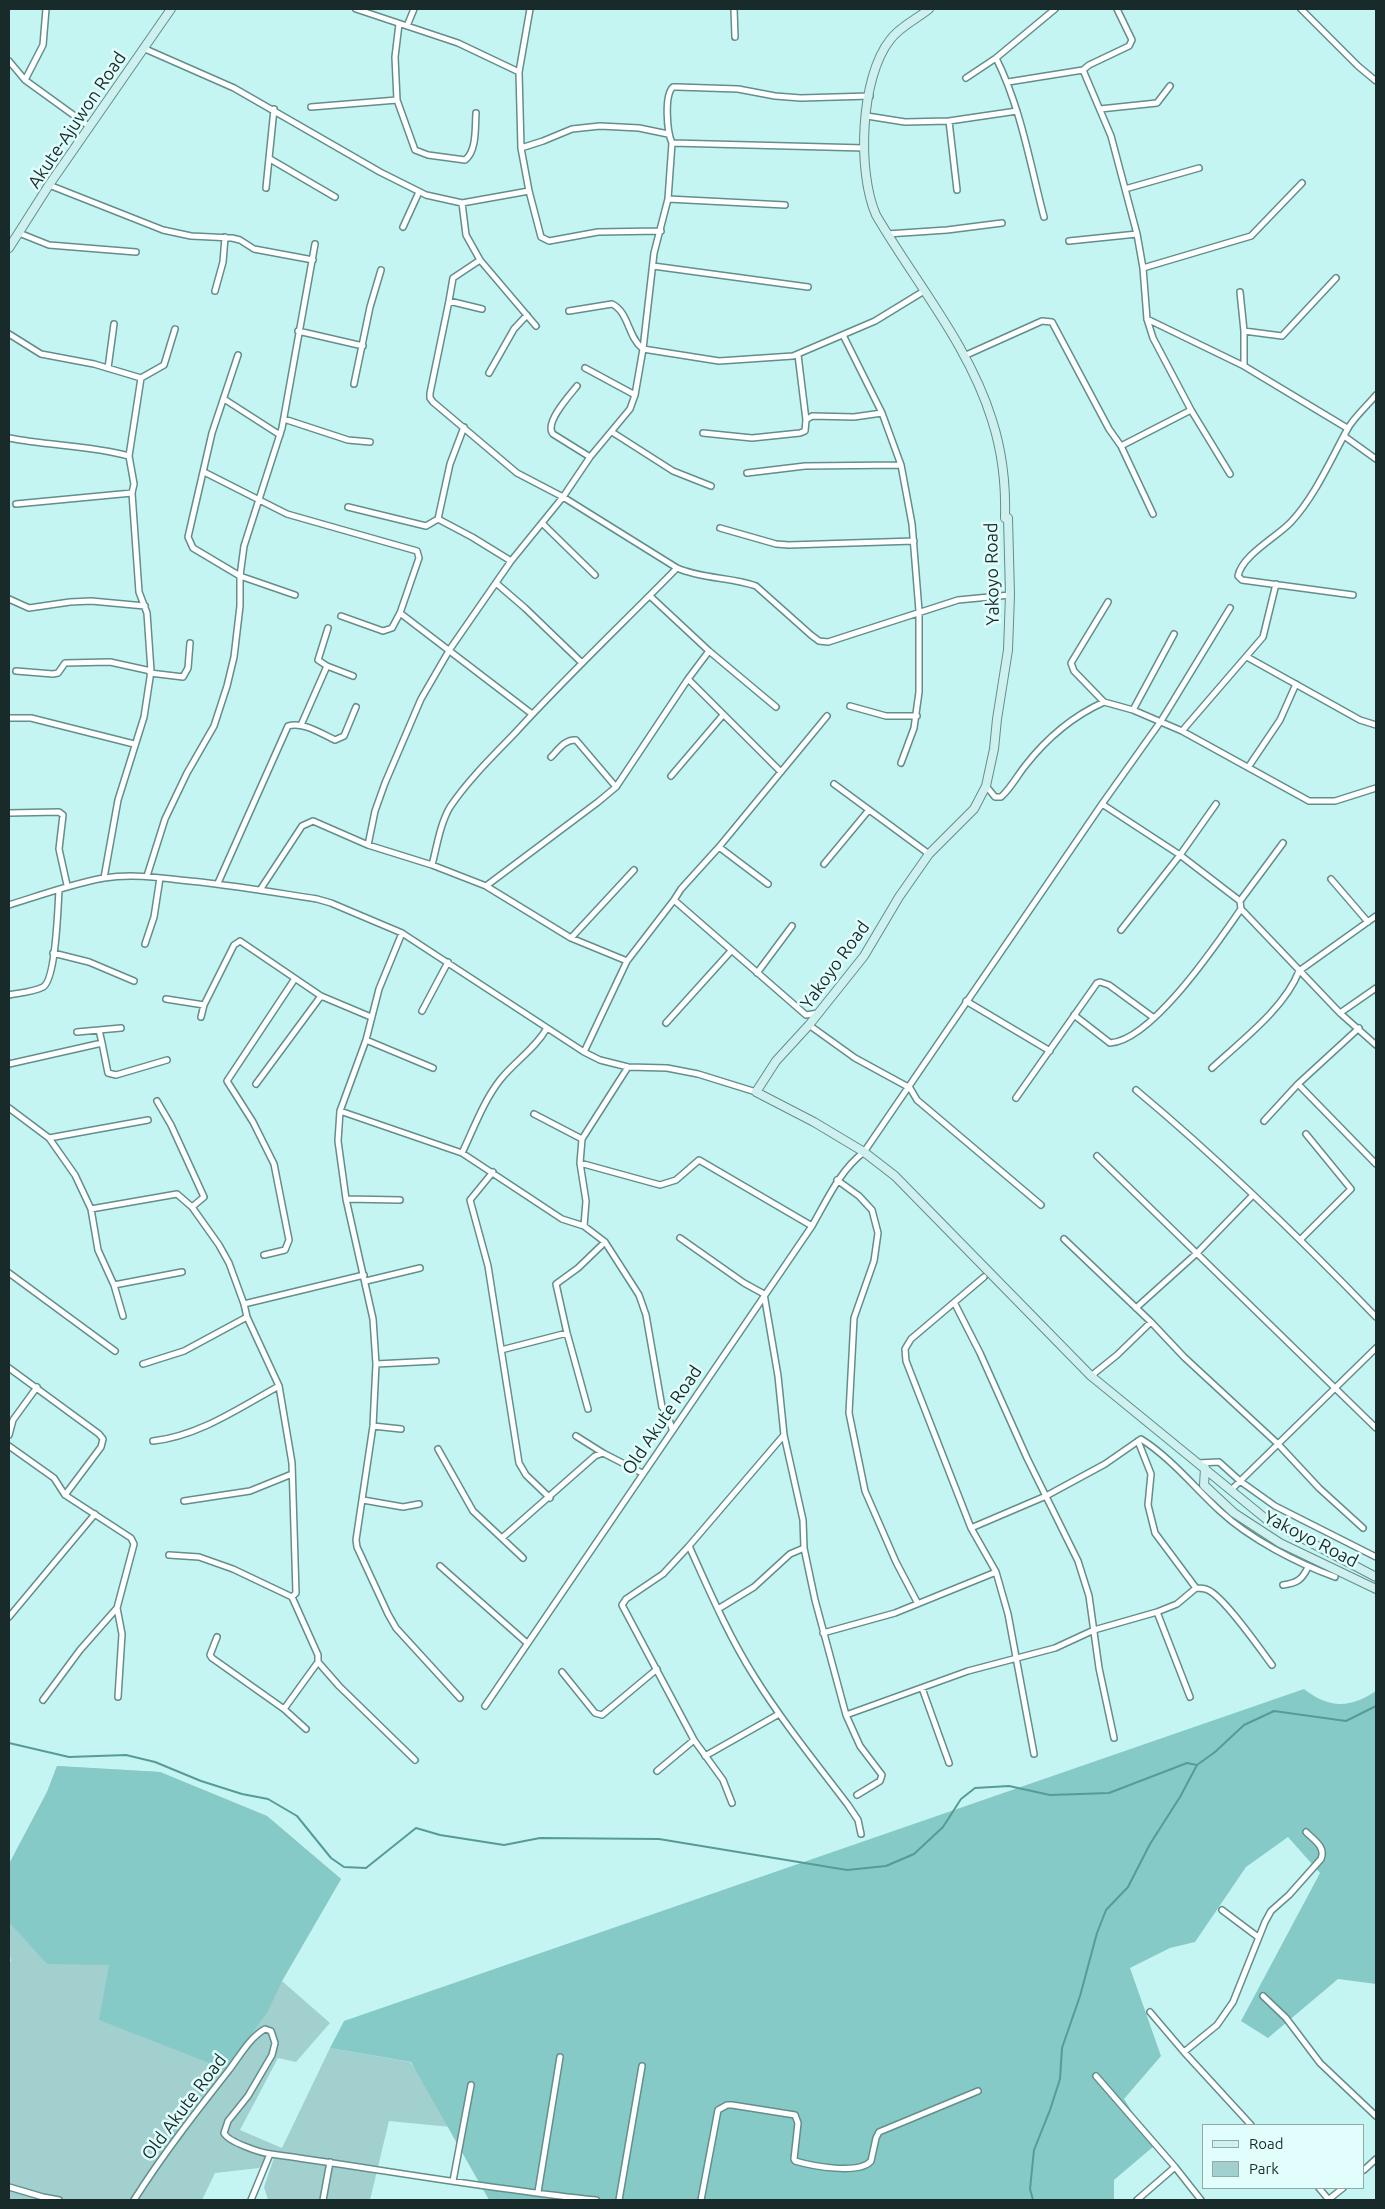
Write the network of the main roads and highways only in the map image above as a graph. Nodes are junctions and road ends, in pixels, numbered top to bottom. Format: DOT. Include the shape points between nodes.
graph roads {
  1 [pos="171,9"];
  2 [pos="924,10"];
  3 [pos="9,247"];
  4 [pos="1201,1466"];
  5 [pos="1376,1577"];
  6 [pos="1376,1589"];
  1 -- 3 [label="main road, Akute-Ajuwon Road"];
  2 -- 4 [label="main road, Yakoyo Road" via="890,39 874,68 866,116 869,194 887,234 964,356 992,420 1000,455 1006,492 1005,518 1008,518 1010,595 1008,650 994,749 986,786 974,809 929,854 864,956 776,1061 756,1092 864,1152 895,1176 1091,1376"];
  4 -- 5 [label="main road" via="1266,1519"];
  4 -- 6 [label="main road, Yakoyo Road" via="1204,1485 1234,1513 1280,1543"];
}
